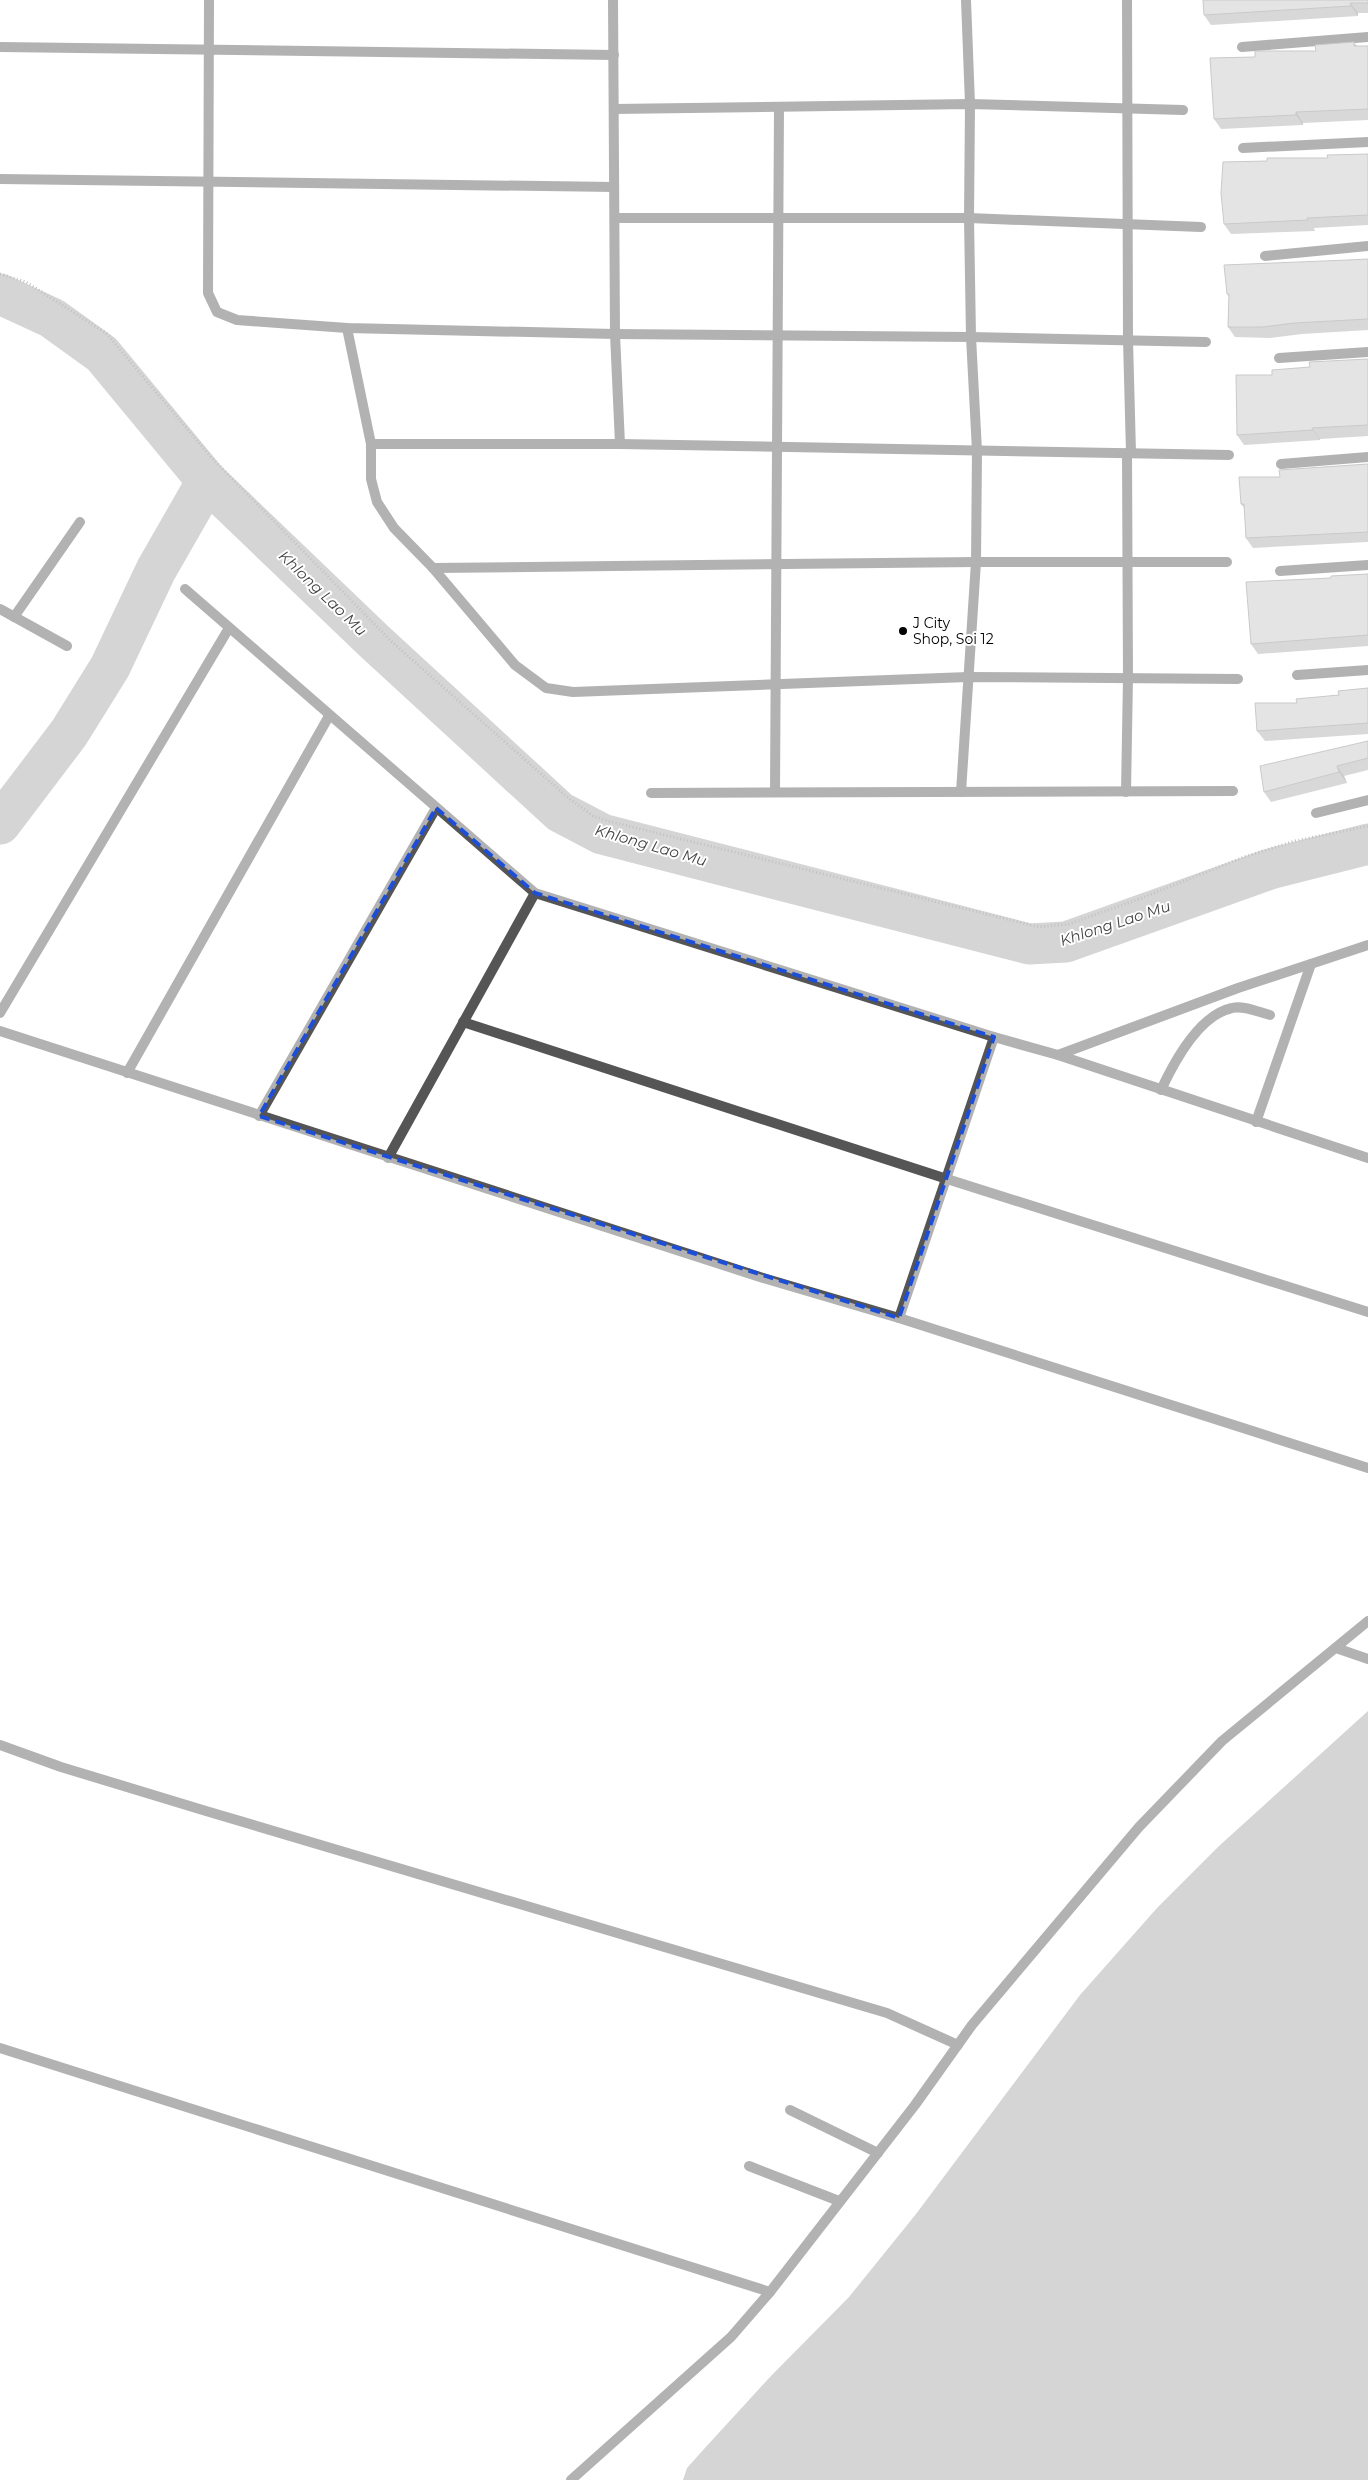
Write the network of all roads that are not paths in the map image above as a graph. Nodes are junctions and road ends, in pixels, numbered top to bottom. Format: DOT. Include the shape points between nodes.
graph roads {
  1 [pos="210,0"];
  2 [pos="613,0"];
  3 [pos="966,0"];
  4 [pos="1127,0"];
  5 [pos="1368,37"];
  6 [pos="0,47"];
  7 [pos="209,48"];
  8 [pos="1242,48"];
  9 [pos="614,55"];
  10 [pos="970,104"];
  11 [pos="779,107"];
  12 [pos="1128,108"];
  13 [pos="614,109"];
  14 [pos="1183,110"];
  15 [pos="1368,142"];
  16 [pos="1242,148"];
  17 [pos="0,179"];
  18 [pos="208,181"];
  19 [pos="614,187"];
  20 [pos="615,218"];
  21 [pos="779,218"];
  22 [pos="969,218"];
  23 [pos="1129,225"];
  24 [pos="1201,227"];
  25 [pos="1368,246"];
  26 [pos="1264,256"];
  27 [pos="346,328"];
  28 [pos="615,334"];
  29 [pos="779,336"];
  30 [pos="971,337"];
  31 [pos="1128,340"];
  32 [pos="1206,342"];
  33 [pos="1368,352"];
  34 [pos="1279,358"];
  35 [pos="371,444"];
  36 [pos="620,444"];
  37 [pos="778,447"];
  38 [pos="978,452"];
  39 [pos="1129,453"];
  40 [pos="1229,454"];
  41 [pos="1368,458"];
  42 [pos="1281,464"];
  43 [pos="80,522"];
  44 [pos="976,562"];
  45 [pos="1127,562"];
  46 [pos="1227,562"];
  47 [pos="777,564"];
  48 [pos="1368,565"];
  49 [pos="433,568"];
  50 [pos="1280,571"];
  51 [pos="185,589"];
  52 [pos="0,609"];
  53 [pos="14,617"];
  54 [pos="229,628"];
  55 [pos="67,646"];
  56 [pos="1368,670"];
  57 [pos="1297,675"];
  58 [pos="968,677"];
  59 [pos="1128,678"];
  60 [pos="1238,680"];
  61 [pos="776,684"];
  62 [pos="329,716"];
  63 [pos="1234,791"];
  64 [pos="775,792"];
  65 [pos="961,792"];
  66 [pos="1126,792"];
  67 [pos="651,793"];
  68 [pos="1368,800"];
  69 [pos="436,808"];
  70 [pos="1316,813"];
  71 [pos="535,892"];
  72 [pos="1368,945"];
  73 [pos="1311,964"];
  74 [pos="0,1013"];
  75 [pos="1270,1015"];
  76 [pos="463,1022"];
  77 [pos="0,1031"];
  78 [pos="994,1037"];
  79 [pos="1058,1055"];
  80 [pos="127,1073"];
  81 [pos="1161,1090"];
  82 [pos="260,1116"];
  83 [pos="1256,1122"];
  84 [pos="388,1158"];
  85 [pos="1368,1158"];
  86 [pos="947,1179"];
  87 [pos="1368,1312"];
  88 [pos="899,1318"];
  89 [pos="1368,1468"];
  90 [pos="1368,1621"];
  91 [pos="1336,1648"];
  92 [pos="1368,1659"];
  93 [pos="0,1745"];
  94 [pos="958,2045"];
  95 [pos="0,2048"];
  96 [pos="790,2110"];
  97 [pos="878,2153"];
  98 [pos="749,2166"];
  99 [pos="840,2201"];
  100 [pos="770,2292"];
  101 [pos="571,2480"];
  1 -- 7 [label="street"];
  2 -- 9 [label="street"];
  3 -- 10 [label="street"];
  4 -- 12 [label="street"];
  5 -- 8 [label="street"];
  6 -- 7 [label="street"];
  7 -- 9 [label="street"];
  7 -- 18 [label="street"];
  9 -- 13 [label="street"];
  10 -- 11 [label="street"];
  10 -- 12 [label="street"];
  10 -- 22 [label="street"];
  11 -- 13 [label="street"];
  11 -- 21 [label="street"];
  12 -- 14 [label="street"];
  12 -- 23 [label="street"];
  13 -- 19 [label="street"];
  15 -- 16 [label="street"];
  17 -- 18 [label="street"];
  18 -- 19 [label="street"];
  18 -- 27 [label="street" via="208,293 216,312 236,320"];
  19 -- 20 [label="street"];
  20 -- 21 [label="street"];
  20 -- 28 [label="street"];
  21 -- 22 [label="street"];
  21 -- 29 [label="street"];
  22 -- 23 [label="street"];
  22 -- 30 [label="street"];
  23 -- 24 [label="street"];
  23 -- 31 [label="street"];
  25 -- 26 [label="street"];
  27 -- 28 [label="street"];
  27 -- 35 [label="street"];
  28 -- 29 [label="street"];
  28 -- 36 [label="street"];
  29 -- 30 [label="street"];
  29 -- 37 [label="street"];
  30 -- 31 [label="street"];
  30 -- 38 [label="street"];
  31 -- 32 [label="street"];
  31 -- 39 [label="street"];
  33 -- 34 [label="street"];
  35 -- 36 [label="street"];
  35 -- 49 [label="street" via="371,479 377,502 394,528"];
  36 -- 37 [label="street"];
  37 -- 38 [label="street"];
  37 -- 47 [label="street"];
  38 -- 39 [label="street"];
  38 -- 44 [label="street"];
  39 -- 40 [label="street"];
  39 -- 45 [label="street"];
  41 -- 42 [label="street"];
  43 -- 53 [label="street"];
  44 -- 45 [label="street"];
  44 -- 47 [label="street"];
  44 -- 58 [label="street"];
  45 -- 46 [label="street"];
  45 -- 59 [label="street"];
  47 -- 49 [label="street"];
  47 -- 61 [label="street"];
  48 -- 50 [label="street"];
  49 -- 61 [label="street" via="515,665 546,688 573,692"];
  51 -- 54 [label="street"];
  52 -- 53 [label="street"];
  53 -- 55 [label="street"];
  54 -- 62 [label="street"];
  54 -- 74 [label="street"];
  56 -- 57 [label="street"];
  58 -- 59 [label="street"];
  58 -- 61 [label="street"];
  58 -- 65 [label="street"];
  59 -- 60 [label="street"];
  59 -- 66 [label="street"];
  61 -- 64 [label="street"];
  62 -- 69 [label="street"];
  62 -- 80 [label="street"];
  63 -- 66 [label="street"];
  64 -- 65 [label="street"];
  64 -- 67 [label="street"];
  65 -- 66 [label="street"];
  68 -- 70 [label="street"];
  69 -- 71 [label="street"];
  69 -- 82 [label="street"];
  71 -- 76 [label="street"];
  71 -- 78 [label="street"];
  72 -- 73 [label="street"];
  73 -- 79 [label="street"];
  73 -- 83 [label="street"];
  75 -- 81 [label="street" via="1244,1007 1232,1008 1210,1020 1185,1045"];
  76 -- 84 [label="street"];
  76 -- 86 [label="street"];
  77 -- 80 [label="street"];
  78 -- 79 [label="street"];
  78 -- 86 [label="street"];
  79 -- 81 [label="street"];
  80 -- 82 [label="street"];
  81 -- 83 [label="street"];
  82 -- 84 [label="street"];
  83 -- 85 [label="street"];
  84 -- 88 [label="street"];
  86 -- 87 [label="street"];
  86 -- 88 [label="street"];
  88 -- 89 [label="street"];
  90 -- 91 [label="street"];
  91 -- 92 [label="street"];
  91 -- 94 [label="street" via="1222,1741 1139,1827"];
  93 -- 94 [label="street" via="61,1767 887,2013"];
  94 -- 97 [label="street"];
  95 -- 100 [label="street"];
  96 -- 97 [label="street"];
  97 -- 99 [label="street"];
  98 -- 99 [label="street"];
  99 -- 100 [label="street"];
  100 -- 101 [label="street" via="730,2337"];
}
